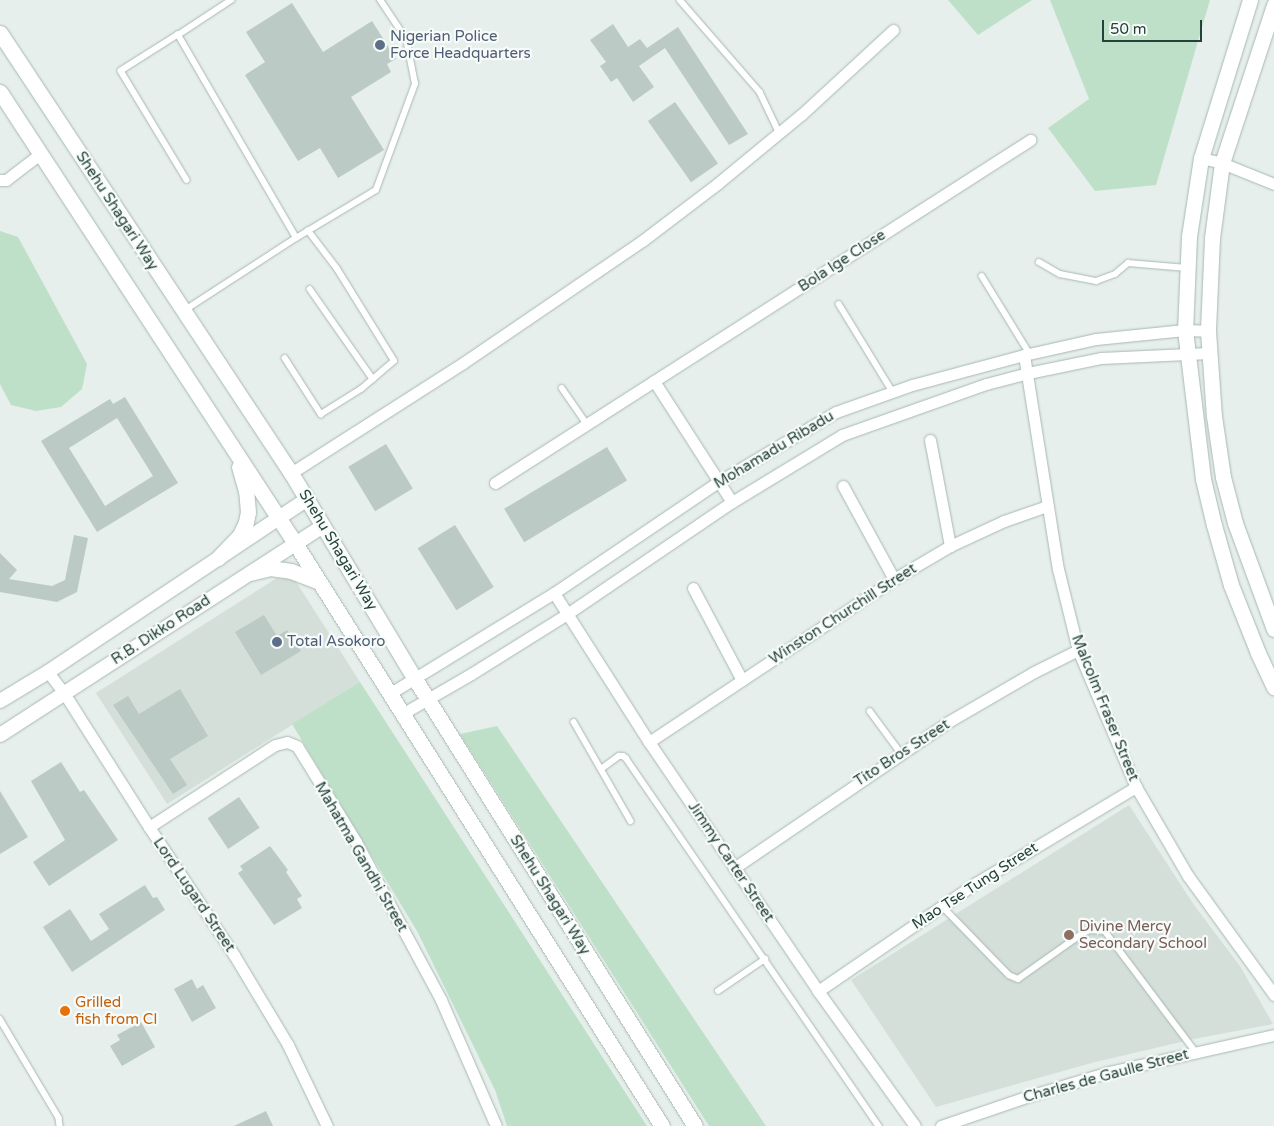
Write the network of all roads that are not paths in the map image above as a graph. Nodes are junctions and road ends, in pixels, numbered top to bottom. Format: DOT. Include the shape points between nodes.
graph roads {
  1 [pos="231,0"];
  2 [pos="380,0"];
  3 [pos="680,0"];
  4 [pos="1250,0"];
  5 [pos="1274,5"];
  6 [pos="893,30"];
  7 [pos="0,33"];
  8 [pos="178,35"];
  9 [pos="0,92"];
  10 [pos="779,132"];
  11 [pos="1030,140"];
  12 [pos="40,154"];
  13 [pos="1201,158"];
  14 [pos="1222,163"];
  15 [pos="0,180"];
  16 [pos="187,180"];
  17 [pos="1274,184"];
  18 [pos="308,231"];
  19 [pos="296,238"];
  20 [pos="1039,262"];
  21 [pos="1187,268"];
  22 [pos="982,276"];
  23 [pos="310,288"];
  24 [pos="839,304"];
  25 [pos="183,311"];
  26 [pos="1185,330"];
  27 [pos="1208,331"];
  28 [pos="1209,352"];
  29 [pos="1187,353"];
  30 [pos="1027,354"];
  31 [pos="285,358"];
  32 [pos="1028,374"];
  33 [pos="373,380"];
  34 [pos="654,381"];
  35 [pos="562,388"];
  36 [pos="894,392"];
  37 [pos="587,424"];
  38 [pos="930,440"];
  39 [pos="235,452"];
  40 [pos="291,473"];
  41 [pos="718,482"];
  42 [pos="495,484"];
  43 [pos="843,486"];
  44 [pos="307,499"];
  45 [pos="732,502"];
  46 [pos="1047,506"];
  47 [pos="278,518"];
  48 [pos="323,526"];
  49 [pos="295,543"];
  50 [pos="950,546"];
  51 [pos="218,558"];
  52 [pos="250,573"];
  53 [pos="894,579"];
  54 [pos="319,582"];
  55 [pos="693,588"];
  56 [pos="554,593"];
  57 [pos="567,614"];
  58 [pos="1274,630"];
  59 [pos="1078,650"];
  60 [pos="48,672"];
  61 [pos="415,679"];
  62 [pos="742,680"];
  63 [pos="1274,688"];
  64 [pos="64,693"];
  65 [pos="389,694"];
  66 [pos="428,700"];
  67 [pos="0,701"];
  68 [pos="870,711"];
  69 [pos="402,714"];
  70 [pos="574,722"];
  71 [pos="0,735"];
  72 [pos="649,742"];
  73 [pos="901,753"];
  74 [pos="601,768"];
  75 [pos="1136,787"];
  76 [pos="631,821"];
  77 [pos="148,827"];
  78 [pos="734,868"];
  79 [pos="942,906"];
  80 [pos="765,960"];
  81 [pos="718,991"];
  82 [pos="818,991"];
  83 [pos="1274,995"];
  84 [pos="0,1019"];
  85 [pos="1274,1036"];
  86 [pos="1196,1052"];
  87 [pos="60,1126"];
  88 [pos="327,1126"];
  89 [pos="496,1126"];
  90 [pos="662,1126"];
  91 [pos="695,1126"];
  92 [pos="879,1126"];
  93 [pos="915,1126"];
  94 [pos="941,1126"];
  1 -- 8 [label="lane"];
  2 -- 18 [label="lane" via="406,39 415,84 376,190"];
  3 -- 10 [label="lane" via="760,92"];
  4 -- 13 [label="main road"];
  5 -- 14 [label="main road"];
  6 -- 10 [label="street"];
  7 -- 25 [label="main road, Shehu Shagari Way"];
  8 -- 16 [label="lane" via="121,71"];
  8 -- 19 [label="lane"];
  9 -- 12 [label="main road, Shehu Shagari Way"];
  10 -- 40 [label="street" via="717,184 634,246 463,363"];
  11 -- 34 [label="street, Bola Ige Close"];
  12 -- 15 [label="street" via="6,180"];
  12 -- 39 [label="main road, Shehu Shagari Way"];
  13 -- 14 [label="street"];
  13 -- 21 [label="main road"];
  14 -- 17 [label="street"];
  14 -- 27 [label="main road" via="1212,238"];
  18 -- 19 [label="lane"];
  18 -- 33 [label="lane" via="342,276 394,361"];
  19 -- 25 [label="lane"];
  20 -- 21 [label="lane" via="1060,274 1096,281 1115,274 1128,262"];
  21 -- 26 [label="main road"];
  22 -- 30 [label="lane"];
  23 -- 33 [label="lane"];
  24 -- 36 [label="lane"];
  25 -- 40 [label="main road, Shehu Shagari Way"];
  26 -- 27 [label="street, Mohamadu Ribadu"];
  26 -- 29 [label="main road"];
  26 -- 30 [label="street, Mohamadu Ribadu" via="1096,339"];
  27 -- 28 [label="main road"];
  28 -- 29 [label="street, Mohamadu Ribadu"];
  28 -- 58 [label="main road" via="1223,477 1238,532"];
  29 -- 32 [label="street, Mohamadu Ribadu" via="1101,358"];
  29 -- 63 [label="main road" via="1203,479 1214,525 1231,585"];
  30 -- 32 [label="street, Malcolm Fraser Street"];
  30 -- 36 [label="street, Mohamadu Ribadu"];
  31 -- 33 [label="lane" via="321,414"];
  32 -- 45 [label="street, Mohamadu Ribadu" via="986,384 842,436"];
  32 -- 46 [label="street, Malcolm Fraser Street"];
  34 -- 37 [label="street, Bola Ige Close"];
  34 -- 41 [label="street"];
  35 -- 37 [label="lane"];
  36 -- 41 [label="street, Mohamadu Ribadu" via="836,412"];
  37 -- 42 [label="street, Bola Ige Close"];
  38 -- 50 [label="street"];
  39 -- 47 [label="main road, Shehu Shagari Way"];
  39 -- 51 [label="main road" via="248,512 240,535"];
  40 -- 44 [label="main road, Shehu Shagari Way"];
  41 -- 45 [label="street"];
  41 -- 56 [label="street, Mohamadu Ribadu"];
  43 -- 53 [label="street"];
  44 -- 47 [label="street, R.B. Dikko Road"];
  44 -- 48 [label="main road, Shehu Shagari Way"];
  45 -- 57 [label="street, Mohamadu Ribadu"];
  46 -- 50 [label="street, Winston Churchill Street" via="1004,521"];
  46 -- 59 [label="street, Malcolm Fraser Street" via="1058,569"];
  47 -- 49 [label="main road, Shehu Shagari Way"];
  47 -- 51 [label="street, R.B. Dikko Road"];
  48 -- 49 [label="street, R.B. Dikko Road"];
  48 -- 61 [label="main road, Shehu Shagari Way"];
  49 -- 52 [label="street, R.B. Dikko Road"];
  49 -- 54 [label="main road, Shehu Shagari Way"];
  50 -- 53 [label="street, Winston Churchill Street"];
  51 -- 60 [label="street, R.B. Dikko Road"];
  52 -- 54 [label="main road" via="270,568 305,574"];
  52 -- 64 [label="street, R.B. Dikko Road"];
  53 -- 62 [label="street, Winston Churchill Street"];
  54 -- 65 [label="main road, Shehu Shagari Way"];
  55 -- 62 [label="street"];
  56 -- 57 [label="street, Jimmy Carter Street"];
  56 -- 61 [label="street, Mohamadu Ribadu"];
  57 -- 66 [label="street, Mohamadu Ribadu"];
  57 -- 72 [label="street, Jimmy Carter Street"];
  59 -- 73 [label="street, Tito Bros Street" via="948,722"];
  59 -- 75 [label="street, Malcolm Fraser Street"];
  60 -- 64 [label="street, Lord Lugard Street"];
  60 -- 67 [label="street, R.B. Dikko Road"];
  61 -- 65 [label="street, Mohamadu Ribadu"];
  61 -- 66 [label="main road, Shehu Shagari Way"];
  62 -- 72 [label="street, Winston Churchill Street"];
  64 -- 71 [label="street, R.B. Dikko Road"];
  64 -- 77 [label="street, Lord Lugard Street"];
  65 -- 69 [label="main road, Shehu Shagari Way"];
  66 -- 69 [label="street, Mohamadu Ribadu"];
  66 -- 91 [label="main road, Shehu Shagari Way"];
  68 -- 73 [label="lane"];
  69 -- 90 [label="main road, Shehu Shagari Way"];
  70 -- 74 [label="lane"];
  72 -- 78 [label="street, Jimmy Carter Street"];
  73 -- 78 [label="street, Tito Bros Street"];
  74 -- 76 [label="lane"];
  74 -- 80 [label="lane" via="619,756 626,758"];
  75 -- 79 [label="street, Mao Tse Tung Street"];
  75 -- 83 [label="street, Malcolm Fraser Street" via="1188,876"];
  77 -- 88 [label="street, Lord Lugard Street" via="234,955 288,1045"];
  77 -- 89 [label="street, Mahatma Gandhi Street" via="275,745 287,742 297,746 356,842 441,1000"];
  78 -- 82 [label="street, Jimmy Carter Street"];
  79 -- 82 [label="street, Mao Tse Tung Street"];
  79 -- 86 [label="lane" via="1009,975 1018,979 1083,933 1105,931"];
  80 -- 81 [label="lane"];
  80 -- 92 [label="lane"];
  82 -- 93 [label="street, Jimmy Carter Street"];
  84 -- 87 [label="lane" via="59,1118"];
  85 -- 86 [label="street, Charles de Gaulle Street"];
  86 -- 94 [label="street, Charles de Gaulle Street" via="1105,1073"];
}
